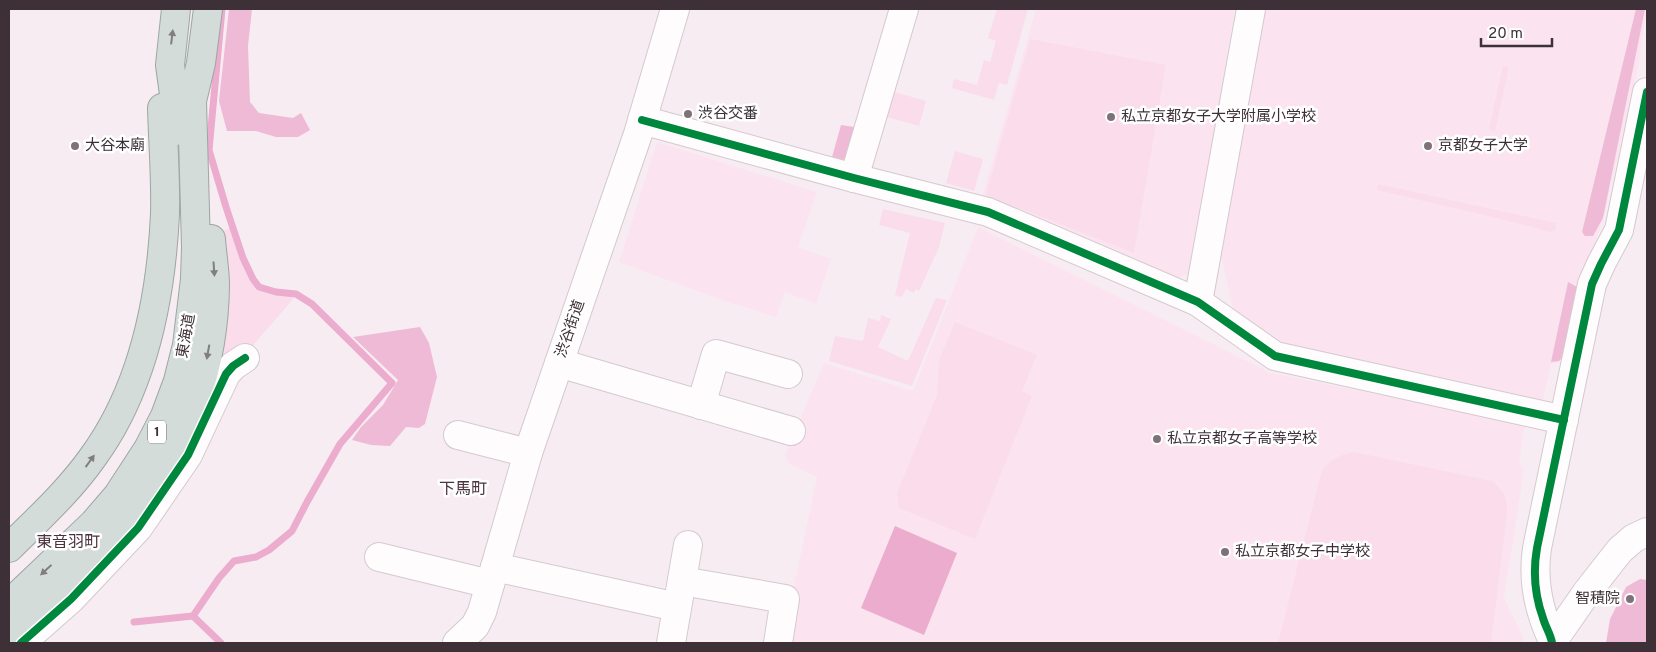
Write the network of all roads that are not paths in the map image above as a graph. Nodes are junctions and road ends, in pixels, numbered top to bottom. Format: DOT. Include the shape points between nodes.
graph roads {
  1 [pos="176,9"];
  2 [pos="208,9"];
  3 [pos="675,9"];
  4 [pos="904,9"];
  5 [pos="1251,9"];
  6 [pos="170,65"];
  7 [pos="1647,92"];
  8 [pos="642,120"];
  9 [pos="854,178"];
  10 [pos="1198,302"];
  11 [pos="194,306"];
  12 [pos="245,358"];
  13 [pos="559,363"];
  14 [pos="788,374"];
  15 [pos="701,405"];
  16 [pos="1564,420"];
  17 [pos="791,431"];
  18 [pos="458,435"];
  19 [pos="528,453"];
  20 [pos="1647,532"];
  21 [pos="688,545"];
  22 [pos="9,548"];
  23 [pos="379,557"];
  24 [pos="493,575"];
  25 [pos="9,580"];
  26 [pos="680,594"];
  27 [pos="9,604"];
  28 [pos="9,632"];
  29 [pos="1552,642"];
  30 [pos="21,643"];
  31 [pos="457,643"];
  32 [pos="671,643"];
  33 [pos="778,643"];
  6 -- 1 [label="highway, 東海道 / 1, one-way"];
  2 -- 11 [label="highway, 1, one-way" via="201,63 214,275"];
  3 -- 8 [label="street, 渋谷街道"];
  4 -- 9 [label="street"];
  5 -- 10 [label="street"];
  6 -- 11 [label="highway, 東海道 / 1" via="175,102 180,238"];
  22 -- 6 [label="highway, 1, one-way" via="65,492 94,456 122,408 140,366 152,321 163,248 162,101"];
  7 -- 16 [label="street" via="1619,230 1592,284"];
  8 -- 9 [label="street"];
  8 -- 13 [label="street, 渋谷街道"];
  9 -- 10 [label="street" via="988,212"];
  10 -- 16 [label="street" via="1274,356"];
  11 -- 25 [label="highway, 東海道 / 1" via="169,349 156,392 123,458 87,505"];
  11 -- 27 [label="highway, 東海道 / 1, one-way" via="178,381 165,416 139,465 94,523"];
  11 -- 28 [label="highway, 1, one-way" via="210,343 199,391 181,436 162,470 114,533"];
  12 -- 30 [label="street" via="226,374 188,455 138,528 71,599"];
  13 -- 15 [label="street"];
  13 -- 19 [label="street, 渋谷街道"];
  14 -- 15 [label="street" via="716,354"];
  15 -- 17 [label="street"];
  16 -- 29 [label="street" via="1535,560 1538,603"];
  18 -- 19 [label="street"];
  19 -- 24 [label="street, 渋谷街道"];
  20 -- 29 [label="street" via="1620,550"];
  21 -- 26 [label="street"];
  23 -- 24 [label="street"];
  24 -- 26 [label="street"];
  24 -- 31 [label="street, 渋谷街道" via="479,619"];
  26 -- 32 [label="street"];
  26 -- 33 [label="street" via="786,599"];
}
